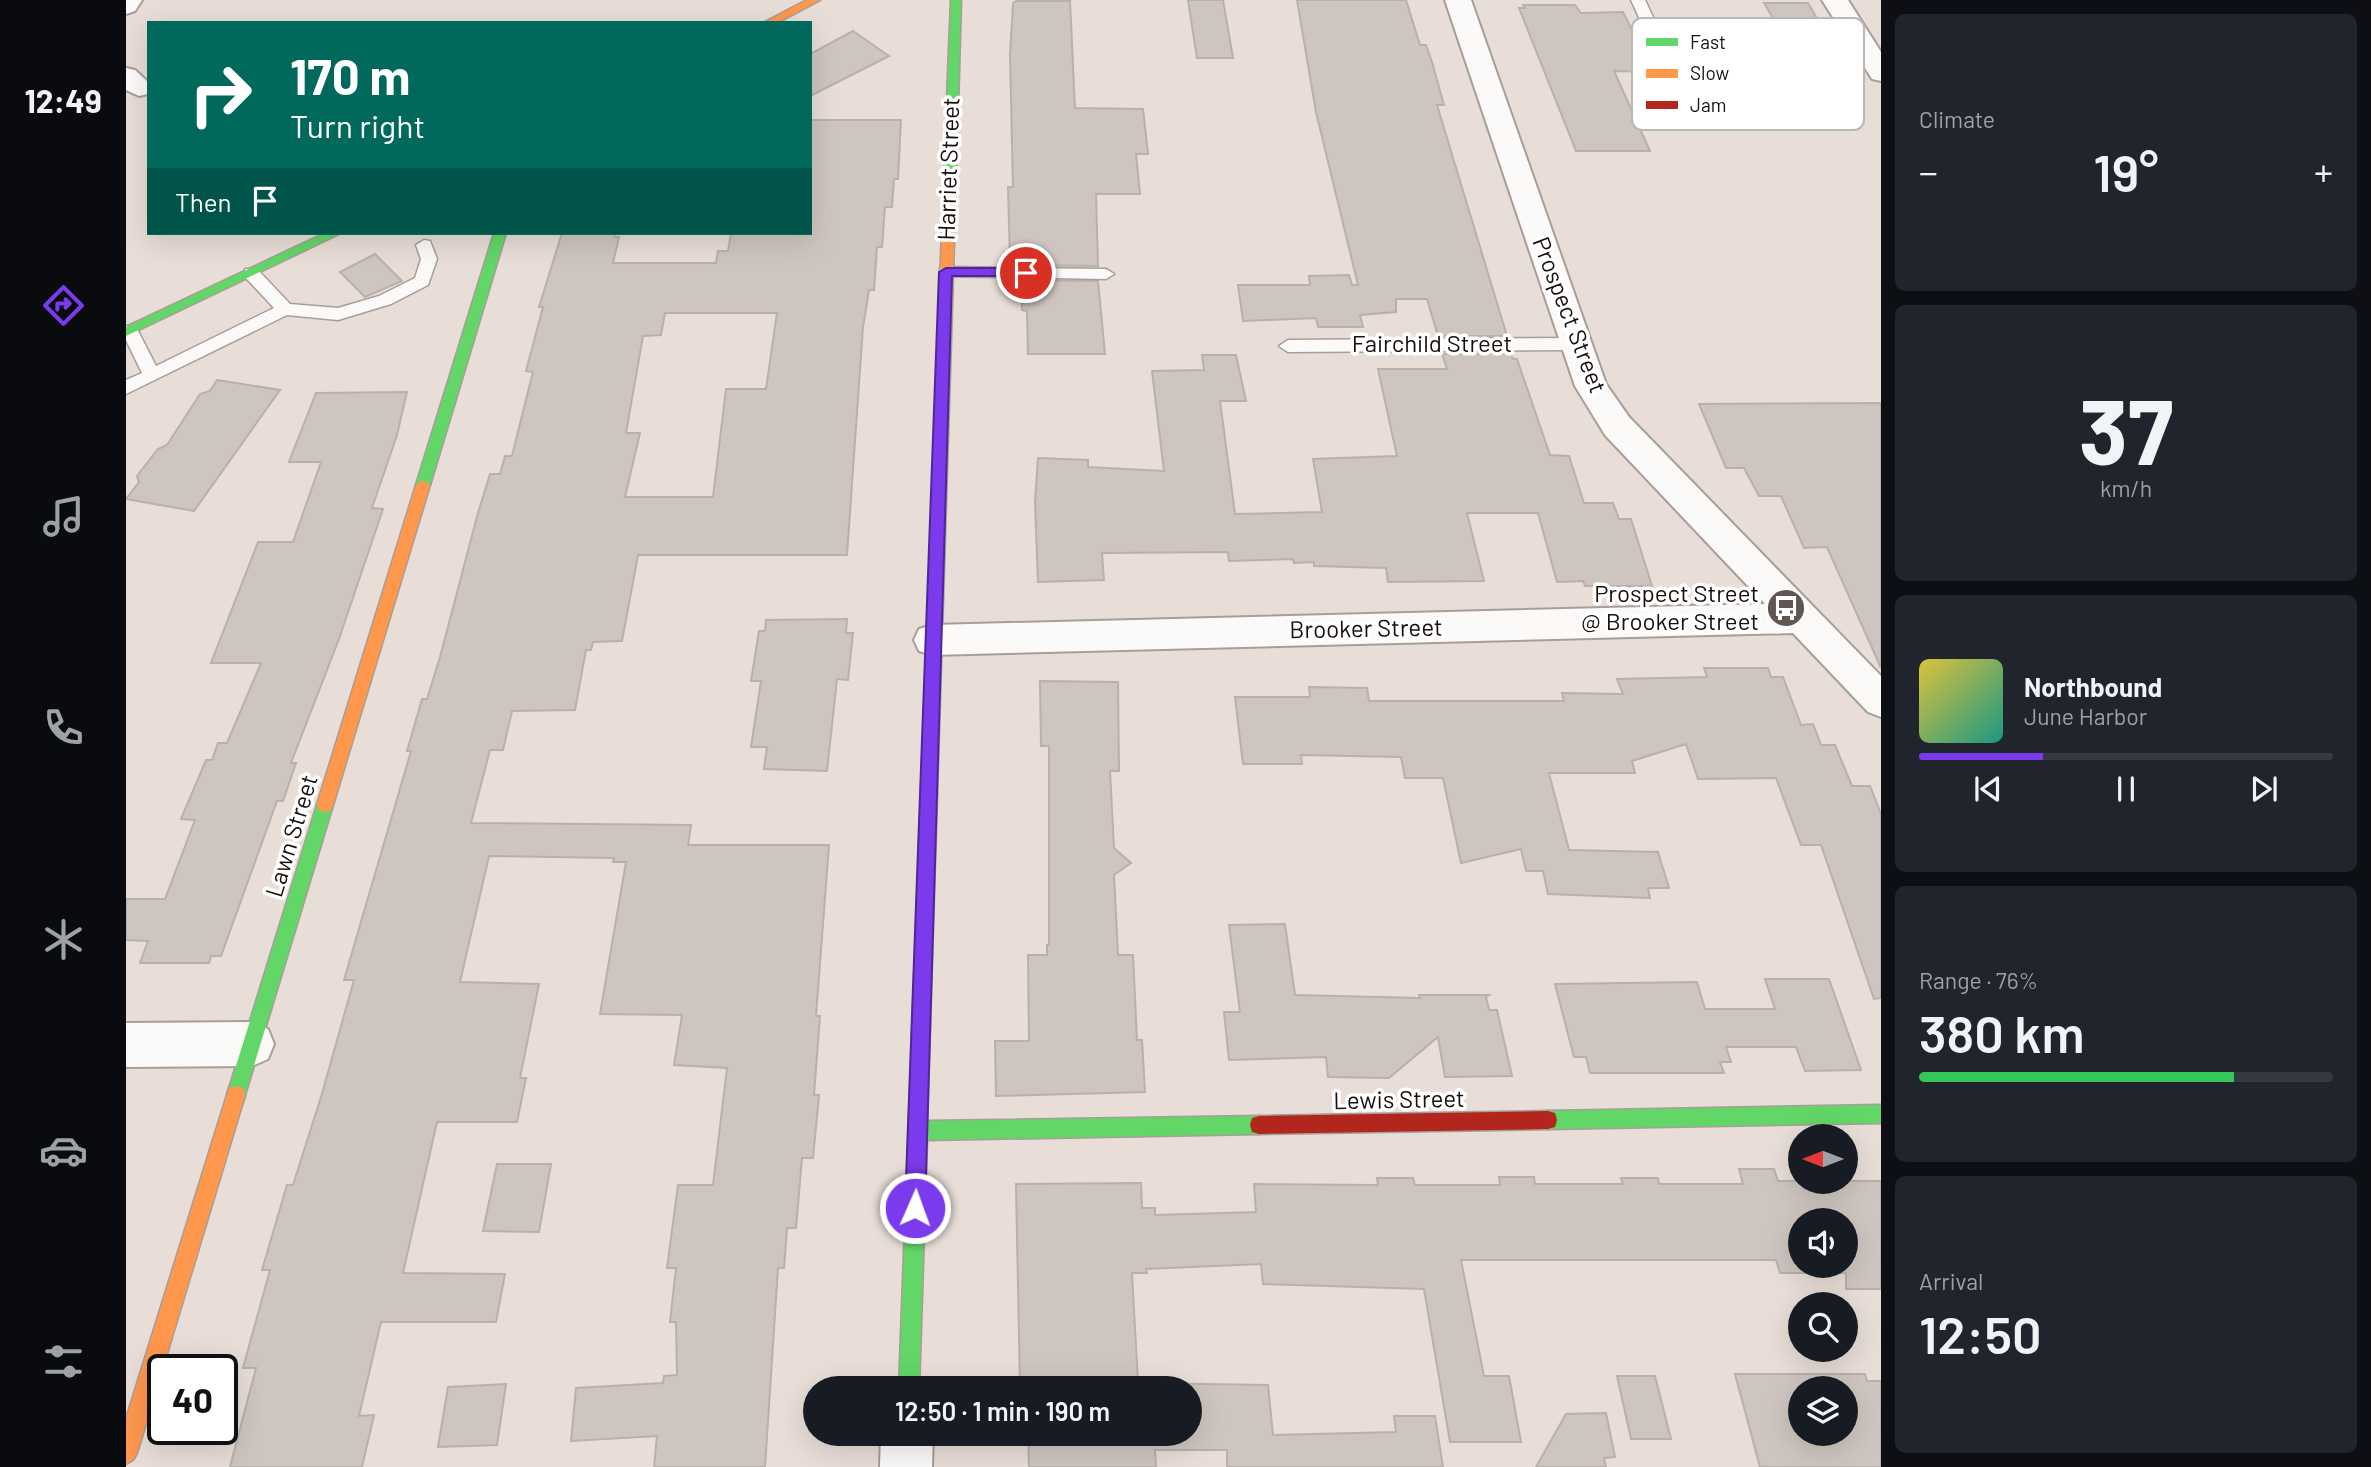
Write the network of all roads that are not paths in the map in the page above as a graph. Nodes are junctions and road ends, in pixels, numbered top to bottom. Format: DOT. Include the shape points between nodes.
graph roads {
  1 [pos="129,0"];
  2 [pos="815,0"];
  3 [pos="956,0"];
  4 [pos="1458,0"];
  5 [pos="1637,0"];
  6 [pos="1835,0"];
  7 [pos="126,6"];
  8 [pos="1646,18"];
  9 [pos="1846,18"];
  10 [pos="772,21"];
  11 [pos="1864,46"];
  12 [pos="1881,73"];
  13 [pos="331,235"];
  14 [pos="499,235"];
  15 [pos="424,245"];
  16 [pos="946,272"];
  17 [pos="251,273"];
  18 [pos="1106,274"];
  19 [pos="285,309"];
  20 [pos="128,332"];
  21 [pos="1576,344"];
  22 [pos="1288,346"];
  23 [pos="152,375"];
  24 [pos="126,388"];
  25 [pos="1800,618"];
  26 [pos="932,640"];
  27 [pos="1881,701"];
  28 [pos="252,1044"];
  29 [pos="126,1045"];
  30 [pos="1881,1114"];
  31 [pos="918,1131"];
  32 [pos="909,1376"];
  33 [pos="907,1446"];
  34 [pos="126,1453"];
  35 [pos="906,1467"];
  1 -- 7 [label="street"];
  2 -- 10 [label="street"];
  3 -- 16 [label="street, Harriet Street"];
  4 -- 21 [label="street, Prospect Street"];
  5 -- 8 [label="lane"];
  6 -- 9 [label="street"];
  11 -- 12 [label="street"];
  13 -- 17 [label="street"];
  14 -- 28 [label="street, Lawn Street"];
  15 -- 19 [label="lane" via="429,259 422,281 385,300 338,314"];
  16 -- 18 [label="lane"];
  16 -- 26 [label="street, Harriet Street"];
  17 -- 19 [label="lane"];
  17 -- 20 [label="street"];
  19 -- 23 [label="lane"];
  20 -- 23 [label="lane"];
  21 -- 22 [label="lane, Fairchild Street"];
  21 -- 25 [label="street, Prospect Street" via="1591,386 1617,426"];
  23 -- 24 [label="lane"];
  25 -- 26 [label="street, Brooker Street"];
  25 -- 27 [label="street, Prospect Street"];
  26 -- 31 [label="street, Harriet Street"];
  28 -- 29 [label="street"];
  28 -- 34 [label="street, Lawn Street"];
  30 -- 31 [label="street, Lewis Street"];
  31 -- 32 [label="street, Harriet Street"];
  33 -- 35 [label="street"];
}
